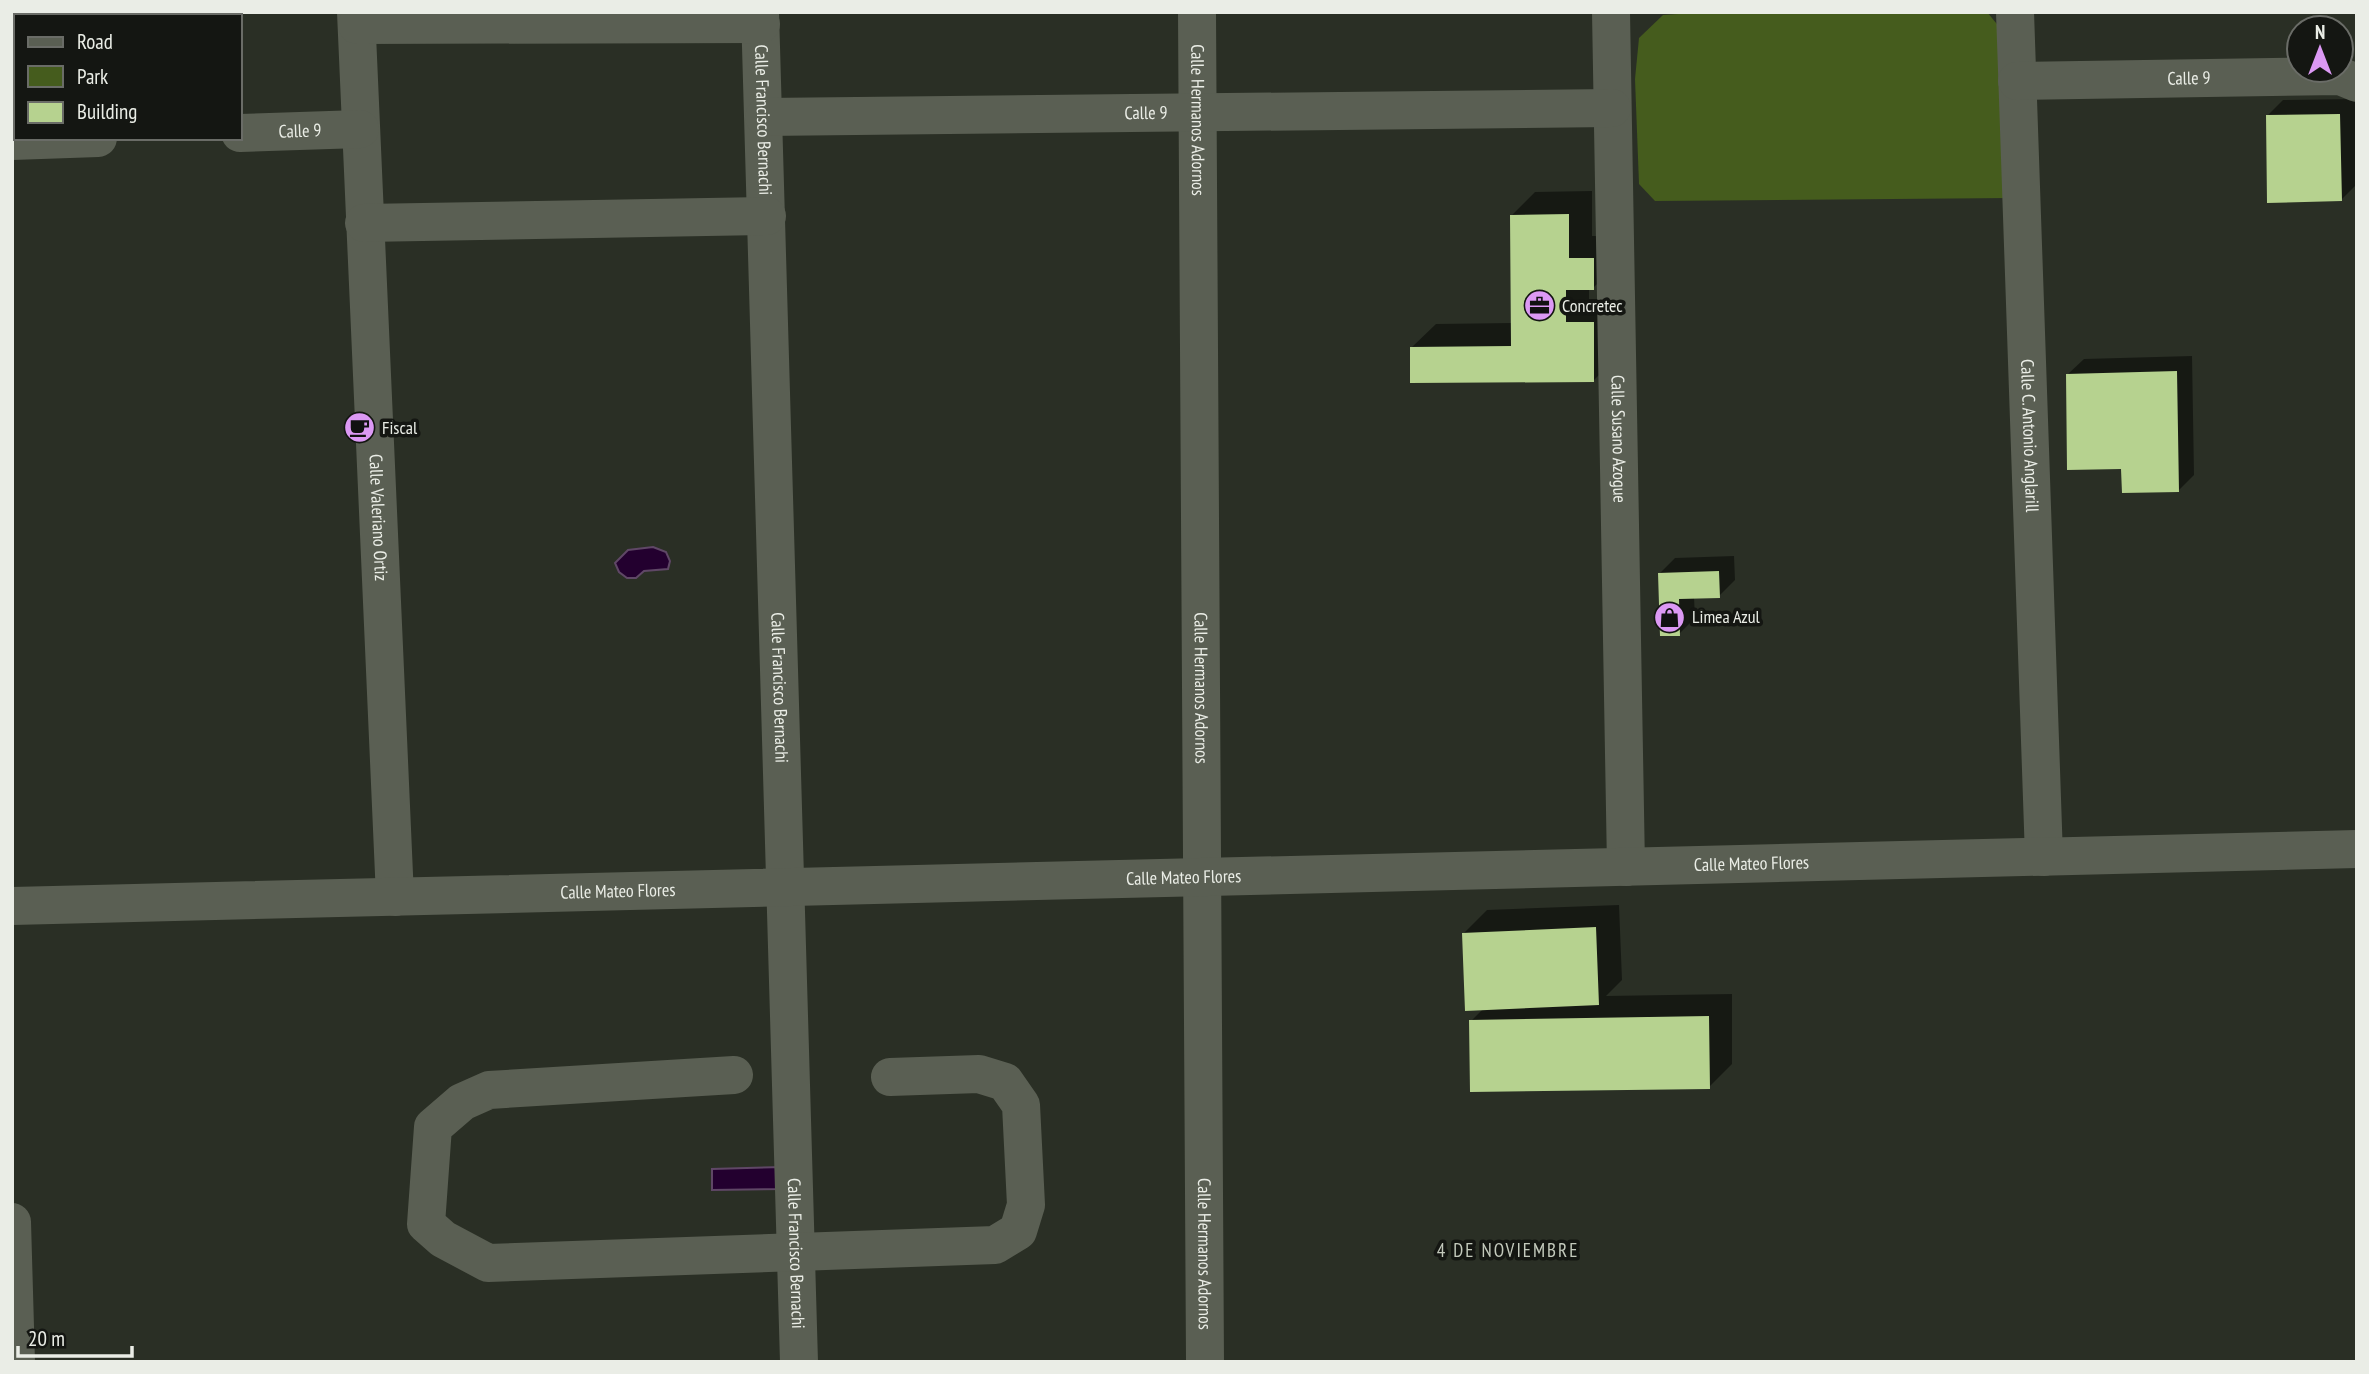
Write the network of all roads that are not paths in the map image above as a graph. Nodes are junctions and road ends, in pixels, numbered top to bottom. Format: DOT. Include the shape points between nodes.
graph roads {
  1 [pos="1197,12"];
  2 [pos="1611,12"];
  3 [pos="2015,12"];
  4 [pos="356,18"];
  5 [pos="761,18"];
  6 [pos="2017,81"];
  7 [pos="2357,83"];
  8 [pos="1612,108"];
  9 [pos="1198,112"];
  10 [pos="764,117"];
  11 [pos="360,130"];
  12 [pos="242,134"];
  13 [pos="41,140"];
  14 [pos="12,141"];
  15 [pos="767,216"];
  16 [pos="364,223"];
  17 [pos="2357,849"];
  18 [pos="2044,857"];
  19 [pos="1626,867"];
  20 [pos="1202,877"];
  21 [pos="786,887"];
  22 [pos="396,897"];
  23 [pos="12,906"];
  24 [pos="734,1074"];
  25 [pos="890,1077"];
  26 [pos="12,1222"];
  27 [pos="796,1251"];
  28 [pos="15,1351"];
  29 [pos="799,1362"];
  30 [pos="1205,1362"];
  1 -- 9 [label="street, Calle Hermanos Adornos"];
  2 -- 8 [label="street, Calle Susano Azogue"];
  3 -- 6 [label="street, Calle C. Antonio Anglarill"];
  4 -- 5 [label="street"];
  4 -- 11 [label="street, Calle Valeriano Ortiz"];
  5 -- 10 [label="street, Calle Francisco Bernachi"];
  6 -- 7 [label="street, Calle 9" via="2340,76"];
  6 -- 18 [label="street, Calle C. Antonio Anglarill"];
  8 -- 9 [label="street, Calle 9"];
  8 -- 19 [label="street, Calle Susano Azogue"];
  9 -- 10 [label="street, Calle 9"];
  9 -- 20 [label="street, Calle Hermanos Adornos"];
  10 -- 15 [label="street, Calle Francisco Bernachi"];
  11 -- 12 [label="street, Calle 9"];
  11 -- 16 [label="street, Calle Valeriano Ortiz"];
  13 -- 14 [label="street"];
  15 -- 16 [label="street"];
  15 -- 21 [label="street, Calle Francisco Bernachi"];
  16 -- 22 [label="street, Calle Valeriano Ortiz"];
  17 -- 18 [label="street, Calle Mateo Flores"];
  18 -- 19 [label="street, Calle Mateo Flores"];
  19 -- 20 [label="street, Calle Mateo Flores"];
  20 -- 21 [label="street, Calle Mateo Flores"];
  20 -- 30 [label="street, Calle Hermanos Adornos"];
  21 -- 22 [label="street, Calle Mateo Flores"];
  21 -- 27 [label="street, Calle Francisco Bernachi"];
  22 -- 23 [label="street, Calle Mateo Flores"];
  24 -- 27 [label="street" via="489,1090 462,1102 433,1127 426,1224 443,1239 488,1263"];
  25 -- 27 [label="street" via="979,1074 1005,1082 1021,1105 1026,1205 1018,1231 995,1245"];
  26 -- 28 [label="street"];
  27 -- 29 [label="street, Calle Francisco Bernachi"];
}
